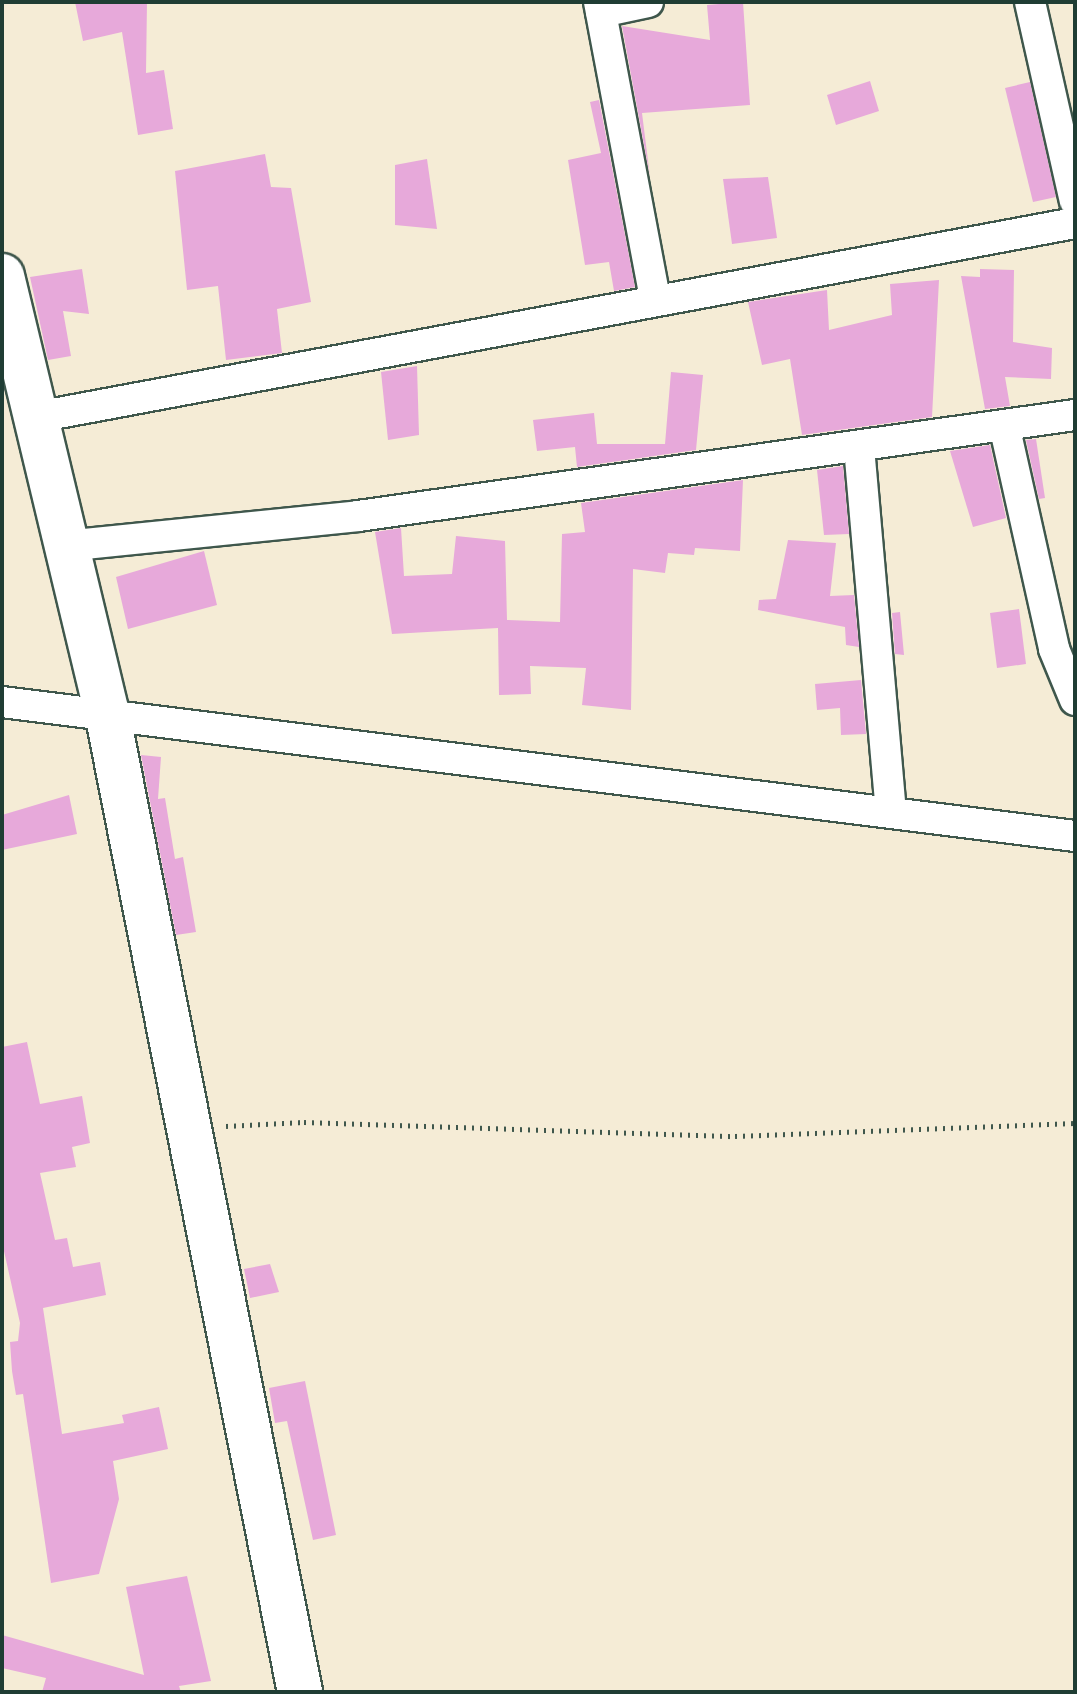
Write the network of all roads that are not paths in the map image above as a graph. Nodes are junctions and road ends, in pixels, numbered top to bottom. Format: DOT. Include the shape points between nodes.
graph roads {
  1 [pos="648,2"];
  2 [pos="1030,2"];
  3 [pos="600,7"];
  4 [pos="1075,201"];
  5 [pos="1075,223"];
  6 [pos="2,276"];
  7 [pos="655,297"];
  8 [pos="1075,415"];
  9 [pos="37,417"];
  10 [pos="1005,429"];
  11 [pos="859,447"];
  12 [pos="65,546"];
  13 [pos="1075,700"];
  14 [pos="2,702"];
  15 [pos="107,712"];
  16 [pos="891,810"];
  17 [pos="1075,836"];
  18 [pos="300,1692"];
  1 -- 3 [label="street"];
  2 -- 4 [label="street"];
  3 -- 7 [label="street"];
  5 -- 7 [label="street"];
  6 -- 9 [label="main road"];
  7 -- 9 [label="street"];
  8 -- 10 [label="street"];
  9 -- 12 [label="main road"];
  10 -- 11 [label="street"];
  10 -- 13 [label="street" via="1054,649"];
  11 -- 12 [label="street" via="358,516"];
  11 -- 16 [label="street"];
  12 -- 15 [label="main road"];
  14 -- 15 [label="street"];
  15 -- 16 [label="street"];
  15 -- 18 [label="main road"];
  16 -- 17 [label="street"];
}
